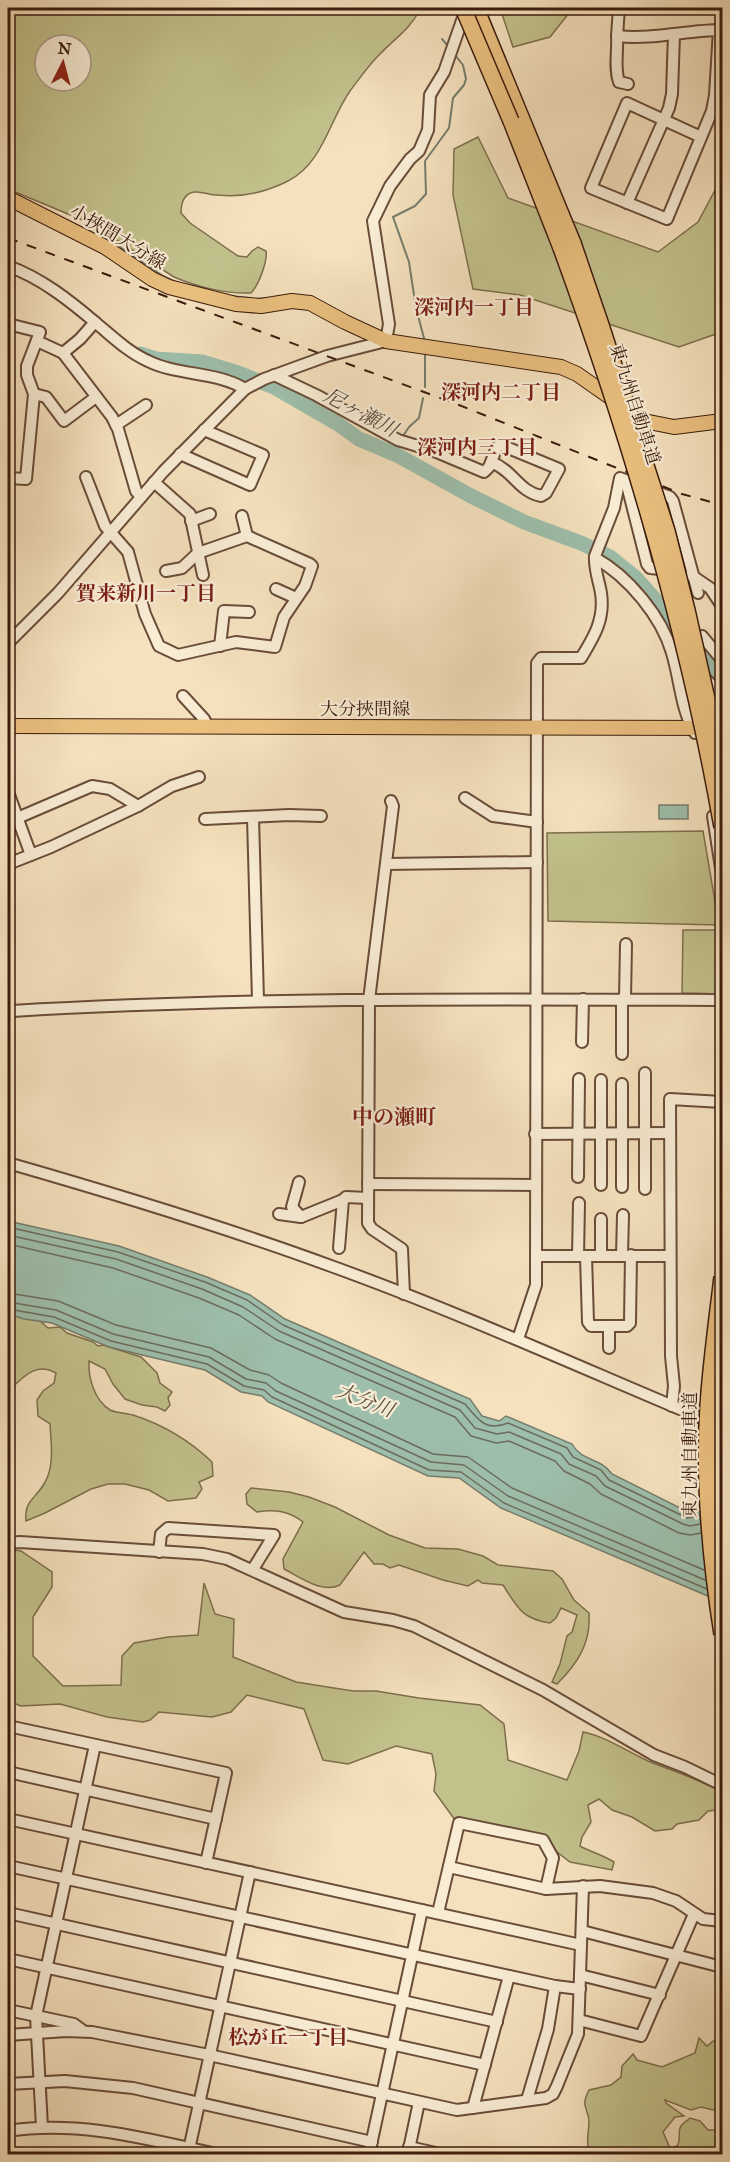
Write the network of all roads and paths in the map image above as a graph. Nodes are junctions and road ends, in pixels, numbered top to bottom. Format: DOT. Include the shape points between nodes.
graph roads {
  1 [pos="465,8"];
  2 [pos="476,8"];
  3 [pos="620,8"];
  4 [pos="721,30"];
  5 [pos="674,34"];
  6 [pos="617,36"];
  7 [pos="720,72"];
  8 [pos="628,84"];
  9 [pos="517,119"];
  10 [pos="663,120"];
  11 [pos="701,137"];
  12 [pos="8,198"];
  13 [pos="627,202"];
  14 [pos="567,245"];
  15 [pos="8,266"];
  16 [pos="95,322"];
  17 [pos="8,324"];
  18 [pos="386,340"];
  19 [pos="37,341"];
  20 [pos="63,353"];
  21 [pos="272,376"];
  22 [pos="247,388"];
  23 [pos="34,394"];
  24 [pos="96,397"];
  25 [pos="146,405"];
  26 [pos="723,421"];
  27 [pos="116,425"];
  28 [pos="204,430"];
  29 [pos="180,454"];
  30 [pos="492,462"];
  31 [pos="86,477"];
  32 [pos="8,478"];
  33 [pos="154,482"];
  34 [pos="633,483"];
  35 [pos="141,497"];
  36 [pos="210,514"];
  37 [pos="242,516"];
  38 [pos="191,521"];
  39 [pos="110,533"];
  40 [pos="247,536"];
  41 [pos="198,553"];
  42 [pos="595,558"];
  43 [pos="166,571"];
  44 [pos="203,575"];
  45 [pos="694,576"];
  46 [pos="276,590"];
  47 [pos="698,593"];
  48 [pos="296,598"];
  49 [pos="723,606"];
  50 [pos="249,612"];
  51 [pos="702,636"];
  52 [pos="8,642"];
  53 [pos="220,645"];
  54 [pos="672,651"];
  55 [pos="723,660"];
  56 [pos="183,696"];
  57 [pos="723,719"];
  58 [pos="8,726"];
  59 [pos="208,727"];
  60 [pos="537,728"];
  61 [pos="692,728"];
  62 [pos="723,728"];
  63 [pos="723,766"];
  64 [pos="199,777"];
  65 [pos="8,792"];
  66 [pos="465,798"];
  67 [pos="391,801"];
  68 [pos="138,806"];
  69 [pos="321,816"];
  70 [pos="253,817"];
  71 [pos="205,819"];
  72 [pos="12,820"];
  73 [pos="537,822"];
  74 [pos="723,826"];
  75 [pos="31,855"];
  76 [pos="537,862"];
  77 [pos="8,864"];
  78 [pos="386,864"];
  79 [pos="723,875"];
  80 [pos="626,944"];
  81 [pos="536,999"];
  82 [pos="583,999"];
  83 [pos="624,999"];
  84 [pos="258,1000"];
  85 [pos="369,1000"];
  86 [pos="723,1000"];
  87 [pos="8,1010"];
  88 [pos="582,1042"];
  89 [pos="622,1054"];
  90 [pos="645,1073"];
  91 [pos="579,1079"];
  92 [pos="601,1080"];
  93 [pos="622,1084"];
  94 [pos="723,1102"];
  95 [pos="579,1133"];
  96 [pos="601,1133"];
  97 [pos="622,1133"];
  98 [pos="645,1133"];
  99 [pos="670,1133"];
  100 [pos="535,1134"];
  101 [pos="8,1162"];
  102 [pos="579,1177"];
  103 [pos="299,1182"];
  104 [pos="369,1184"];
  105 [pos="536,1185"];
  106 [pos="601,1185"];
  107 [pos="622,1187"];
  108 [pos="645,1190"];
  109 [pos="368,1198"];
  110 [pos="343,1200"];
  111 [pos="579,1203"];
  112 [pos="279,1214"];
  113 [pos="623,1215"];
  114 [pos="301,1217"];
  115 [pos="601,1219"];
  116 [pos="339,1248"];
  117 [pos="536,1256"];
  118 [pos="582,1256"];
  119 [pos="601,1256"];
  120 [pos="626,1256"];
  121 [pos="670,1256"];
  122 [pos="723,1277"];
  123 [pos="404,1294"];
  124 [pos="609,1326"];
  125 [pos="518,1339"];
  126 [pos="609,1348"];
  127 [pos="723,1385"];
  128 [pos="672,1406"];
  129 [pos="723,1428"];
  130 [pos="8,1543"];
  131 [pos="159,1552"];
  132 [pos="723,1554"];
  133 [pos="253,1569"];
  134 [pos="723,1634"];
  135 [pos="8,1726"];
  136 [pos="94,1745"];
  137 [pos="8,1772"];
  138 [pos="723,1785"];
  139 [pos="85,1789"];
  140 [pos="8,1819"];
  141 [pos="216,1819"];
  142 [pos="75,1834"];
  143 [pos="206,1863"];
  144 [pos="8,1866"];
  145 [pos="449,1867"];
  146 [pos="250,1872"];
  147 [pos="66,1879"];
  148 [pos="583,1886"];
  149 [pos="546,1889"];
  150 [pos="422,1910"];
  151 [pos="8,1913"];
  152 [pos="438,1913"];
  153 [pos="694,1914"];
  154 [pos="240,1917"];
  155 [pos="723,1921"];
  156 [pos="56,1924"];
  157 [pos="582,1931"];
  158 [pos="581,1944"];
  159 [pos="412,1955"];
  160 [pos="678,1955"];
  161 [pos="8,1959"];
  162 [pos="230,1963"];
  163 [pos="718,1966"];
  164 [pos="46,1968"];
  165 [pos="580,1975"];
  166 [pos="509,1976"];
  167 [pos="555,1986"];
  168 [pos="580,1989"];
  169 [pos="660,1995"];
  170 [pos="402,2001"];
  171 [pos="220,2006"];
  172 [pos="8,2010"];
  173 [pos="36,2016"];
  174 [pos="579,2020"];
  175 [pos="496,2022"];
  176 [pos="84,2031"];
  177 [pos="36,2032"];
  178 [pos="8,2035"];
  179 [pos="393,2045"];
  180 [pos="209,2055"];
  181 [pos="485,2065"];
  182 [pos="40,2081"];
  183 [pos="8,2084"];
  184 [pos="382,2094"];
  185 [pos="527,2100"];
  186 [pos="419,2102"];
  187 [pos="199,2103"];
  188 [pos="473,2108"];
  189 [pos="42,2127"];
  190 [pos="8,2131"];
  191 [pos="372,2142"];
  192 [pos="188,2151"];
  193 [pos="408,2151"];
  194 [pos="216,2154"];
  195 [pos="369,2154"];
  196 [pos="440,2154"];
  1 -- 9 [label="highway, 東九州自動車道, bridge"];
  1 -- 18 [label="street" via="444,72 430,95 428,130 418,151 390,186 373,221 389,324"];
  2 -- 9 [label="highway, 東九州自動車道"];
  3 -- 6 [label="street"];
  4 -- 5 [label="street"];
  4 -- 7 [label="street"];
  5 -- 6 [label="street"];
  5 -- 10 [label="street" via="672,94"];
  6 -- 8 [label="street" via="616,73 619,82"];
  7 -- 11 [label="street" via="712,111"];
  9 -- 14 [label="highway, 東九州自動車道"];
  10 -- 11 [label="street"];
  10 -- 13 [label="street"];
  10 -- 13 [label="street" via="627,103 591,188"];
  11 -- 13 [label="street" via="667,219"];
  12 -- 18 [label="main road, 小挾間大分線" via="105,247 160,284 236,304 310,303"];
  14 -- 63 [label="highway, 東九州自動車道, bridge" via="602,328 667,531"];
  14 -- 74 [label="highway, 東九州自動車道, bridge" via="657,538"];
  15 -- 16 [label="street" via="59,293"];
  16 -- 20 [label="street"];
  16 -- 22 [label="street" via="150,363"];
  17 -- 19 [label="street" via="40,333"];
  18 -- 21 [label="street"];
  18 -- 26 [label="main road, 小挾間大分線" via="561,367 644,421 674,427"];
  19 -- 20 [label="street"];
  19 -- 23 [label="street" via="27,366"];
  20 -- 24 [label="street"];
  21 -- 22 [label="street"];
  21 -- 30 [label="street" via="398,440 484,472"];
  22 -- 28 [label="street"];
  23 -- 24 [label="street" via="46,397 64,421"];
  23 -- 32 [label="street" via="26,479"];
  24 -- 27 [label="street"];
  25 -- 27 [label="street"];
  27 -- 35 [label="street"];
  28 -- 29 [label="street"];
  28 -- 29 [label="street" via="263,455 250,485"];
  29 -- 33 [label="street"];
  30 -- 30 [label="street" via="501,445 559,469 546,494 541,496 527,491 507,470"];
  31 -- 39 [label="street" via="102,522"];
  33 -- 35 [label="street"];
  33 -- 38 [label="street" via="188,512"];
  34 -- 42 [label="street" via="619,478 614,508"];
  34 -- 45 [label="street" via="673,501"];
  34 -- 45 [label="street" via="628,489 648,567"];
  35 -- 39 [label="street"];
  36 -- 38 [label="street"];
  37 -- 40 [label="street"];
  38 -- 41 [label="street"];
  39 -- 52 [label="street"];
  39 -- 53 [label="street" via="128,552 145,614 159,646 178,655"];
  40 -- 41 [label="street"];
  40 -- 48 [label="street" via="311,565 308,581"];
  41 -- 43 [label="street" via="182,568"];
  41 -- 44 [label="street"];
  42 -- 54 [label="street" via="616,573 655,614"];
  42 -- 60 [label="street" via="602,601 600,623 580,658 541,657 537,663"];
  45 -- 47 [label="street"];
  45 -- 49 [label="street" via="710,588"];
  46 -- 48 [label="street"];
  48 -- 53 [label="street" via="284,617 275,647 243,642"];
  50 -- 53 [label="street" via="224,611"];
  51 -- 55 [label="street"];
  54 -- 57 [label="street" via="715,689"];
  54 -- 61 [label="street"];
  56 -- 59 [label="street"];
  58 -- 59 [label="main road, 大分挾間線"];
  59 -- 60 [label="main road, 大分挾間線"];
  60 -- 61 [label="main road, 大分挾間線"];
  60 -- 73 [label="street"];
  61 -- 62 [label="main road, 大分挾間線"];
  61 -- 79 [label="street" via="698,739"];
  64 -- 68 [label="street" via="172,786"];
  65 -- 72 [label="street"];
  66 -- 73 [label="street" via="493,816"];
  67 -- 78 [label="street"];
  68 -- 72 [label="street" via="110,789 92,786"];
  68 -- 75 [label="street"];
  69 -- 70 [label="street"];
  70 -- 71 [label="street"];
  70 -- 84 [label="street"];
  72 -- 75 [label="street"];
  73 -- 76 [label="street"];
  75 -- 77 [label="street"];
  76 -- 78 [label="street"];
  76 -- 81 [label="street"];
  78 -- 85 [label="street"];
  80 -- 83 [label="street"];
  81 -- 82 [label="street"];
  81 -- 85 [label="street"];
  81 -- 100 [label="street"];
  82 -- 83 [label="street"];
  82 -- 88 [label="street"];
  83 -- 86 [label="street"];
  83 -- 89 [label="street"];
  84 -- 85 [label="street"];
  84 -- 87 [label="street"];
  85 -- 104 [label="street"];
  90 -- 98 [label="street"];
  91 -- 95 [label="street"];
  92 -- 96 [label="street"];
  93 -- 97 [label="street"];
  94 -- 99 [label="street" via="670,1099"];
  95 -- 96 [label="street"];
  95 -- 100 [label="street"];
  95 -- 102 [label="street"];
  96 -- 97 [label="street"];
  96 -- 106 [label="street"];
  97 -- 98 [label="street"];
  97 -- 107 [label="street"];
  98 -- 99 [label="street"];
  98 -- 108 [label="street"];
  99 -- 121 [label="street"];
  100 -- 105 [label="street"];
  101 -- 123 [label="street" via="219,1227"];
  103 -- 114 [label="street" via="292,1207"];
  104 -- 105 [label="street"];
  104 -- 109 [label="street"];
  105 -- 117 [label="street"];
  109 -- 110 [label="street"];
  109 -- 123 [label="street" via="369,1227 403,1252"];
  110 -- 114 [label="street"];
  110 -- 116 [label="street"];
  111 -- 118 [label="street"];
  112 -- 114 [label="street"];
  113 -- 120 [label="street"];
  115 -- 119 [label="street"];
  117 -- 118 [label="street"];
  117 -- 125 [label="street" via="536,1286"];
  118 -- 119 [label="street"];
  118 -- 124 [label="street" via="588,1322 591,1326"];
  119 -- 120 [label="street"];
  120 -- 121 [label="street"];
  120 -- 124 [label="street" via="630,1323"];
  121 -- 128 [label="street"];
  122 -- 134 [label="highway, 東九州自動車道, bridge" via="708,1406 707,1452 712,1573"];
  123 -- 125 [label="street"];
  124 -- 126 [label="street"];
  125 -- 128 [label="street"];
  127 -- 132 [label="highway, 東九州自動車道, bridge" via="717,1452"];
  128 -- 129 [label="street"];
  130 -- 131 [label="street"];
  131 -- 133 [label="street" via="220,1557"];
  131 -- 133 [label="street" via="161,1533 168,1528 274,1535"];
  133 -- 138 [label="street" via="344,1612 393,1620 421,1630 552,1695 654,1755"];
  135 -- 136 [label="street"];
  136 -- 139 [label="street"];
  136 -- 141 [label="street" via="226,1773"];
  137 -- 139 [label="street"];
  139 -- 141 [label="street"];
  139 -- 142 [label="street"];
  140 -- 142 [label="street"];
  141 -- 143 [label="street"];
  142 -- 143 [label="street"];
  142 -- 147 [label="street"];
  143 -- 146 [label="street"];
  144 -- 147 [label="street"];
  145 -- 149 [label="street"];
  145 -- 149 [label="street" via="459,1823 543,1840 553,1858"];
  145 -- 152 [label="street"];
  146 -- 150 [label="street"];
  146 -- 154 [label="street"];
  147 -- 154 [label="street"];
  147 -- 156 [label="street"];
  148 -- 149 [label="street"];
  148 -- 153 [label="street" via="652,1893 676,1901"];
  148 -- 157 [label="street"];
  150 -- 152 [label="street"];
  150 -- 159 [label="street"];
  151 -- 156 [label="street"];
  152 -- 158 [label="street"];
  153 -- 155 [label="street" via="708,1921"];
  153 -- 160 [label="street"];
  154 -- 159 [label="street"];
  154 -- 162 [label="street"];
  156 -- 162 [label="street"];
  156 -- 164 [label="street"];
  157 -- 158 [label="street"];
  157 -- 160 [label="street"];
  158 -- 165 [label="street"];
  159 -- 166 [label="street"];
  159 -- 170 [label="street"];
  160 -- 163 [label="street"];
  160 -- 169 [label="street"];
  161 -- 164 [label="street"];
  162 -- 170 [label="street"];
  162 -- 171 [label="street"];
  164 -- 171 [label="street"];
  164 -- 173 [label="street"];
  165 -- 168 [label="street"];
  165 -- 169 [label="street"];
  166 -- 167 [label="street"];
  166 -- 175 [label="street"];
  167 -- 168 [label="street"];
  167 -- 185 [label="street" via="548,2029"];
  168 -- 174 [label="street"];
  169 -- 174 [label="street" via="641,2036"];
  170 -- 175 [label="street"];
  170 -- 179 [label="street"];
  171 -- 179 [label="street"];
  171 -- 180 [label="street"];
  172 -- 173 [label="street"];
  173 -- 176 [label="street" via="74,2024"];
  173 -- 177 [label="street"];
  174 -- 185 [label="street" via="576,2042 553,2094"];
  175 -- 181 [label="street"];
  176 -- 177 [label="street"];
  176 -- 180 [label="street"];
  177 -- 178 [label="street"];
  177 -- 182 [label="street"];
  179 -- 181 [label="street"];
  179 -- 184 [label="street"];
  180 -- 184 [label="street"];
  180 -- 187 [label="street"];
  181 -- 188 [label="street"];
  182 -- 183 [label="street"];
  182 -- 187 [label="street" via="100,2083"];
  182 -- 189 [label="street"];
  184 -- 186 [label="street"];
  184 -- 191 [label="street"];
  185 -- 188 [label="street"];
  186 -- 188 [label="street" via="456,2110"];
  186 -- 193 [label="street"];
  187 -- 191 [label="street"];
  187 -- 192 [label="street"];
  189 -- 190 [label="street"];
  189 -- 192 [label="street" via="104,2131"];
  191 -- 195 [label="street"];
  192 -- 194 [label="street"];
  193 -- 196 [label="street"];
}
